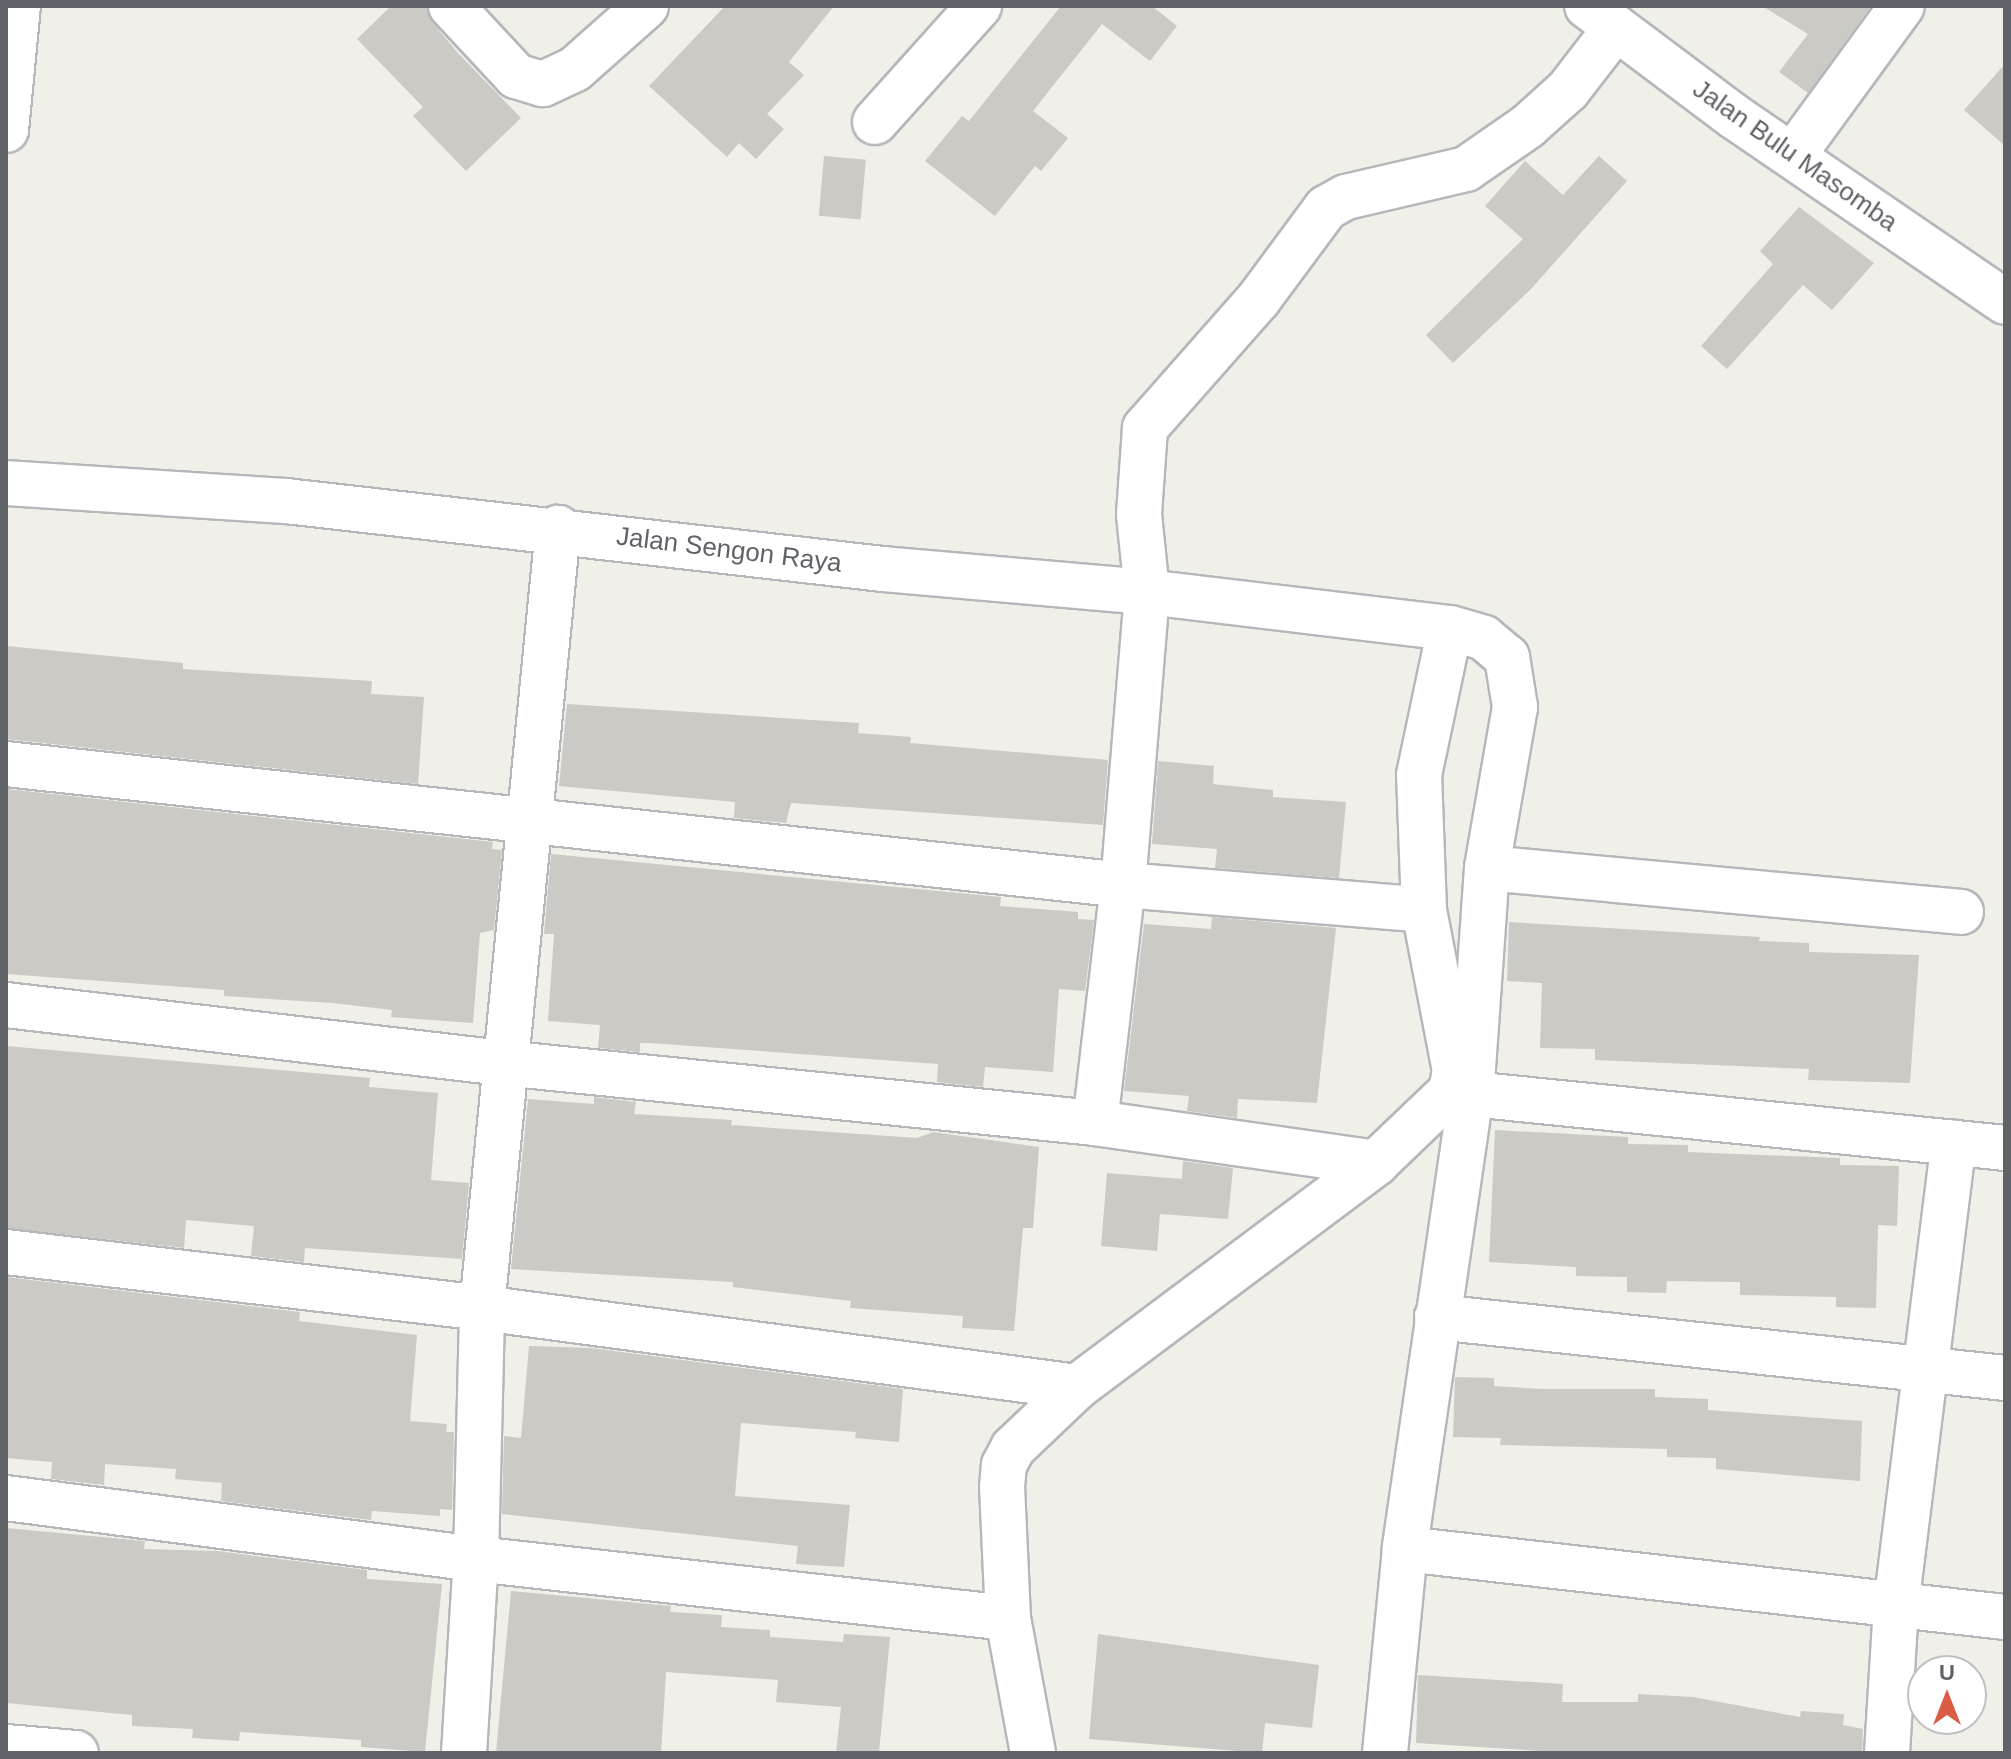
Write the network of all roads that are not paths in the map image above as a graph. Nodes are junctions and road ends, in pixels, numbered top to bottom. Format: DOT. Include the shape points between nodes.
graph roads {
  1 [pos="18,6"];
  2 [pos="451,6"];
  3 [pos="646,6"];
  4 [pos="979,6"];
  5 [pos="1902,6"];
  6 [pos="1601,17"];
  7 [pos="875,122"];
  8 [pos="6,130"];
  9 [pos="1794,154"];
  10 [pos="2005,302"];
  11 [pos="6,483"];
  12 [pos="558,528"];
  13 [pos="1147,592"];
  14 [pos="1450,628"];
  15 [pos="6,764"];
  16 [pos="530,824"];
  17 [pos="1487,868"];
  18 [pos="1123,885"];
  19 [pos="1424,910"];
  20 [pos="1961,912"];
  21 [pos="6,1005"];
  22 [pos="503,1063"];
  23 [pos="1471,1094"];
  24 [pos="1095,1123"];
  25 [pos="1954,1143"];
  26 [pos="2005,1148"];
  27 [pos="1376,1163"];
  28 [pos="6,1252"];
  29 [pos="482,1308"];
  30 [pos="1437,1317"];
  31 [pos="1929,1370"];
  32 [pos="2005,1378"];
  33 [pos="1077,1387"];
  34 [pos="6,1498"];
  35 [pos="1405,1549"];
  36 [pos="476,1559"];
  37 [pos="1896,1606"];
  38 [pos="2005,1617"];
  39 [pos="1008,1618"];
  40 [pos="6,1747"];
  41 [pos="76,1753"];
  42 [pos="464,1753"];
  43 [pos="1033,1753"];
  44 [pos="1385,1753"];
  45 [pos="1887,1753"];
  1 -- 8 [label="street"];
  2 -- 3 [label="street" via="516,76 543,84 575,69"];
  4 -- 7 [label="street"];
  5 -- 9 [label="street"];
  6 -- 9 [label="street, Jalan Bulu Masomba"];
  6 -- 13 [label="street" via="1568,90 1528,126 1466,169 1346,197 1326,208 1258,300 1183,379 1145,428 1139,514"];
  9 -- 10 [label="street, Jalan Bulu Masomba"];
  11 -- 12 [label="street, Jalan Sengon Raya" via="286,501"];
  12 -- 13 [label="street, Jalan Sengon Raya" via="883,569"];
  12 -- 16 [label="street"];
  13 -- 14 [label="street, Jalan Sengon Raya"];
  13 -- 18 [label="street"];
  14 -- 17 [label="street, Jalan Sengon Raya" via="1484,638 1507,657 1515,681"];
  14 -- 19 [label="street" via="1419,775"];
  15 -- 16 [label="street"];
  16 -- 18 [label="street"];
  16 -- 22 [label="street"];
  17 -- 20 [label="street"];
  17 -- 23 [label="street, Jalan Sengon Raya"];
  18 -- 19 [label="street"];
  18 -- 24 [label="street"];
  19 -- 27 [label="street" via="1455,1071 1451,1091"];
  21 -- 22 [label="street"];
  22 -- 24 [label="street"];
  22 -- 29 [label="street"];
  23 -- 25 [label="street"];
  23 -- 30 [label="street, Jalan Sengon Raya"];
  24 -- 27 [label="street"];
  25 -- 26 [label="street"];
  25 -- 31 [label="street"];
  27 -- 33 [label="street"];
  28 -- 29 [label="street"];
  29 -- 33 [label="street"];
  29 -- 36 [label="street"];
  30 -- 31 [label="street"];
  30 -- 35 [label="street, Jalan Sengon Raya"];
  31 -- 32 [label="street"];
  31 -- 37 [label="street"];
  33 -- 39 [label="street" via="1013,1448 1004,1465"];
  34 -- 36 [label="street"];
  35 -- 37 [label="street"];
  35 -- 44 [label="street, Jalan Sengon Raya"];
  36 -- 39 [label="street"];
  36 -- 42 [label="street"];
  37 -- 38 [label="street"];
  37 -- 45 [label="street"];
  39 -- 43 [label="street"];
  40 -- 41 [label="street"];
}
